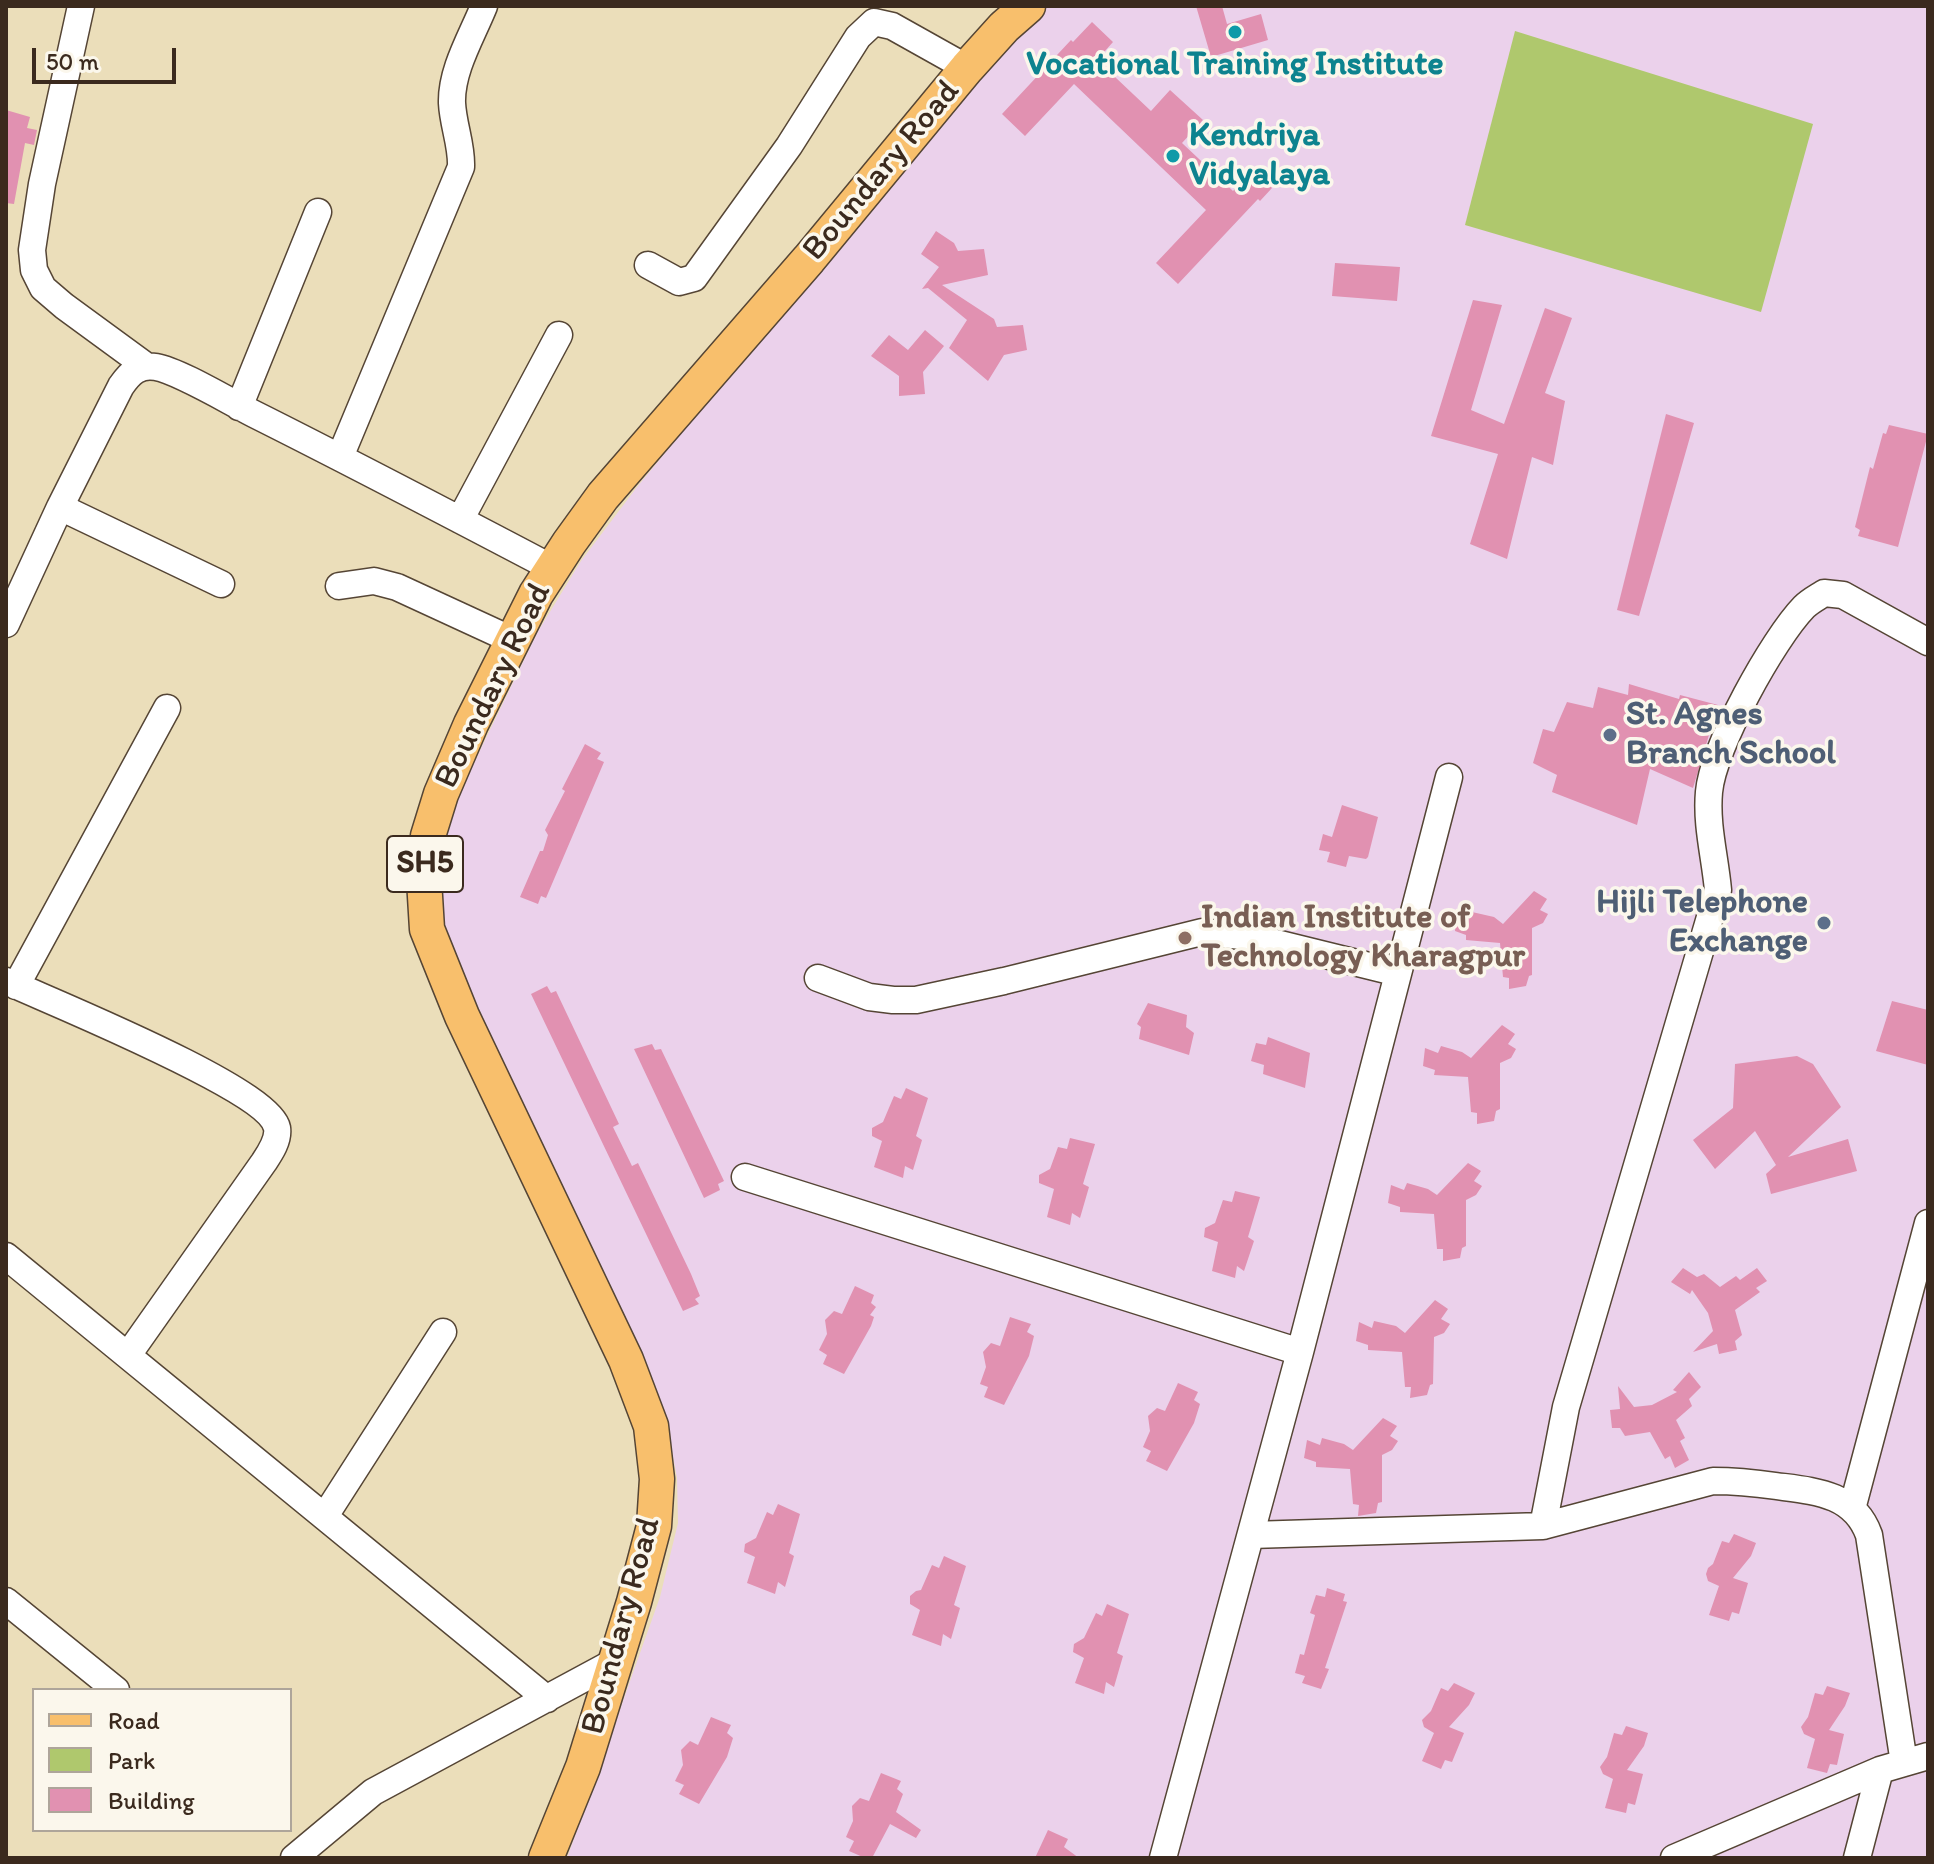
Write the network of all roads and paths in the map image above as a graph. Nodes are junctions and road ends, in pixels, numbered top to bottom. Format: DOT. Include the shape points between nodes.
graph roads {
  1 [pos="81,6"];
  2 [pos="484,6"];
  3 [pos="1028,6"];
  4 [pos="967,68"];
  5 [pos="318,212"];
  6 [pos="648,265"];
  7 [pos="559,335"];
  8 [pos="146,366"];
  9 [pos="239,407"];
  10 [pos="340,457"];
  11 [pos="60,507"];
  12 [pos="460,520"];
  13 [pos="552,568"];
  14 [pos="221,584"];
  15 [pos="339,586"];
  16 [pos="6,624"];
  17 [pos="512,640"];
  18 [pos="1928,642"];
  19 [pos="167,708"];
  20 [pos="1449,777"];
  21 [pos="1398,973"];
  22 [pos="818,978"];
  23 [pos="11,983"];
  24 [pos="745,1177"];
  25 [pos="1928,1223"];
  26 [pos="6,1256"];
  27 [pos="443,1332"];
  28 [pos="1300,1352"];
  29 [pos="128,1355"];
  30 [pos="1852,1509"];
  31 [pos="325,1516"];
  32 [pos="1543,1526"];
  33 [pos="1251,1535"];
  34 [pos="6,1601"];
  35 [pos="616,1661"];
  36 [pos="114,1688"];
  37 [pos="547,1699"];
  38 [pos="1904,1763"];
  39 [pos="295,1845"];
  40 [pos="546,1858"];
  41 [pos="1163,1858"];
  42 [pos="1674,1858"];
  43 [pos="1857,1858"];
  1 -- 8 [label="street" via="42,184 34,270 43,288"];
  2 -- 10 [label="street" via="454,84 461,167"];
  3 -- 4 [label="main road, Boundary Road / SH5"];
  4 -- 6 [label="street" via="892,26 874,22 858,37 789,146 694,278 679,282"];
  4 -- 13 [label="main road, Boundary Road / SH5" via="603,496"];
  5 -- 9 [label="street"];
  7 -- 12 [label="street"];
  8 -- 9 [label="street" via="159,367"];
  8 -- 11 [label="street" via="121,386"];
  9 -- 10 [label="street"];
  10 -- 12 [label="street"];
  11 -- 14 [label="street"];
  11 -- 16 [label="street"];
  12 -- 13 [label="street"];
  13 -- 17 [label="main road, Boundary Road / SH5"];
  15 -- 17 [label="street" via="374,581 397,587"];
  17 -- 35 [label="main road, Boundary Road / SH5" via="453,766 428,836 427,929 462,1016 626,1360 651,1426 657,1479 654,1526"];
  18 -- 32 [label="street" via="1843,595 1824,593 1790,624 1724,741 1715,764 1708,821 1718,890 1566,1407"];
  19 -- 23 [label="street"];
  20 -- 21 [label="street"];
  21 -- 22 [label="street" via="1252,937 1202,932 916,1000 869,997"];
  21 -- 28 [label="street"];
  23 -- 29 [label="street" via="236,1088 268,1112 277,1128 264,1162"];
  24 -- 28 [label="street"];
  25 -- 30 [label="street"];
  26 -- 29 [label="street"];
  27 -- 31 [label="street"];
  28 -- 33 [label="street"];
  29 -- 31 [label="street"];
  30 -- 32 [label="street" via="1813,1491 1713,1481"];
  30 -- 38 [label="street" via="1869,1535"];
  31 -- 37 [label="street"];
  32 -- 33 [label="street"];
  33 -- 41 [label="street"];
  34 -- 36 [label="street"];
  35 -- 37 [label="street"];
  35 -- 40 [label="main road, Boundary Road / SH5" via="583,1767"];
  37 -- 39 [label="street" via="373,1792"];
  38 -- 42 [label="street"];
  38 -- 43 [label="street"];
}
